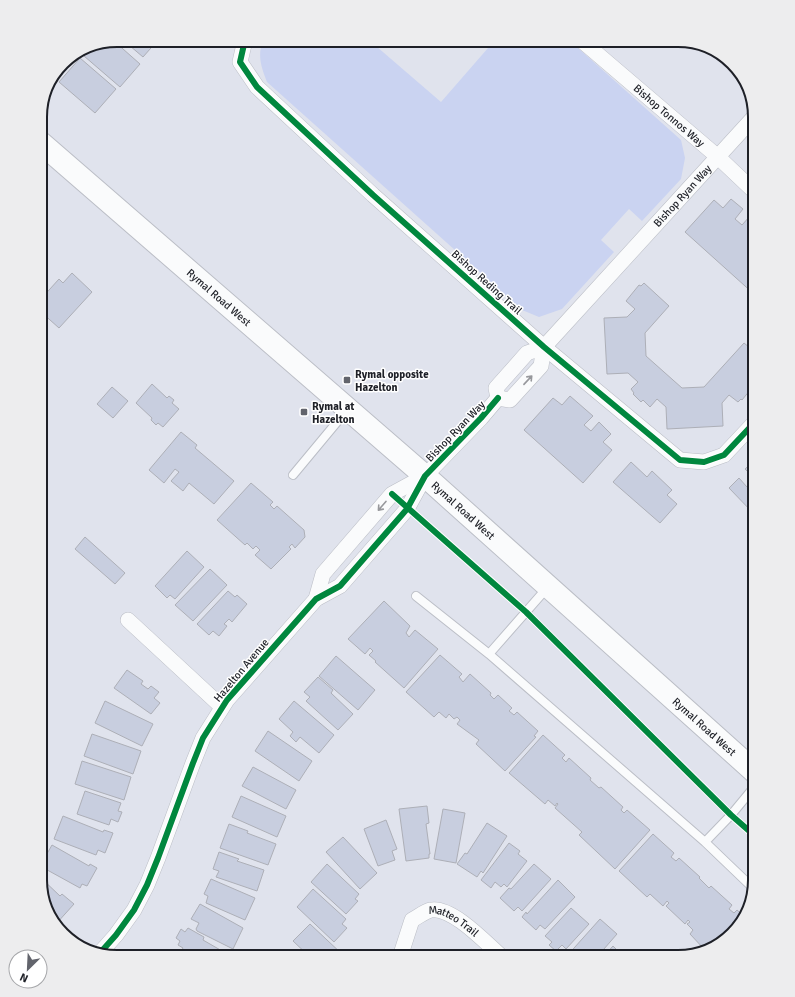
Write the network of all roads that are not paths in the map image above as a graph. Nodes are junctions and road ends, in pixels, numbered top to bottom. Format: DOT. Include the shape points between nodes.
graph roads {
  1 [pos="243,47"];
  2 [pos="589,47"];
  3 [pos="748,124"];
  4 [pos="47,148"];
  5 [pos="718,156"];
  6 [pos="748,185"];
  7 [pos="544,347"];
  8 [pos="348,409"];
  9 [pos="748,429"];
  10 [pos="293,475"];
  11 [pos="425,476"];
  12 [pos="548,587"];
  13 [pos="416,596"];
  14 [pos="316,598"];
  15 [pos="128,620"];
  16 [pos="489,654"];
  17 [pos="222,707"];
  18 [pos="748,766"];
  19 [pos="748,794"];
  20 [pos="705,842"];
  21 [pos="748,883"];
  22 [pos="104,949"];
  23 [pos="402,950"];
  24 [pos="494,950"];
  1 -- 7 [label="street, Bishop Reding Trail" via="240,62 257,87 373,195"];
  2 -- 5 [label="street, Bishop Tonnos Way"];
  3 -- 5 [label="street, Bishop Ryan Way"];
  4 -- 8 [label="main road, Rymal Road West"];
  5 -- 6 [label="street, Bishop Tonnos Way"];
  5 -- 7 [label="street, Bishop Ryan Way"];
  7 -- 9 [label="street, Bishop Reding Trail" via="680,460 704,462 724,455"];
  7 -- 11 [label="street, Bishop Ryan Way" via="527,353 496,388 498,398 482,418"];
  8 -- 10 [label="lane"];
  8 -- 11 [label="main road, Rymal Road West"];
  11 -- 12 [label="main road, Rymal Road West"];
  11 -- 14 [label="street, Hazelton Avenue" via="408,509 340,586"];
  11 -- 14 [label="street, Hazelton Avenue, one-way" via="392,494 324,574"];
  12 -- 16 [label="lane"];
  12 -- 18 [label="main road, Rymal Road West"];
  13 -- 16 [label="lane"];
  14 -- 17 [label="street, Hazelton Avenue"];
  15 -- 17 [label="street"];
  16 -- 20 [label="lane"];
  17 -- 22 [label="street, Hazelton Avenue" via="203,738 147,885 134,910"];
  19 -- 20 [label="lane"];
  20 -- 21 [label="lane"];
  23 -- 24 [label="street, Matteo Trail" via="412,920 430,910 440,910 459,919"];
}
